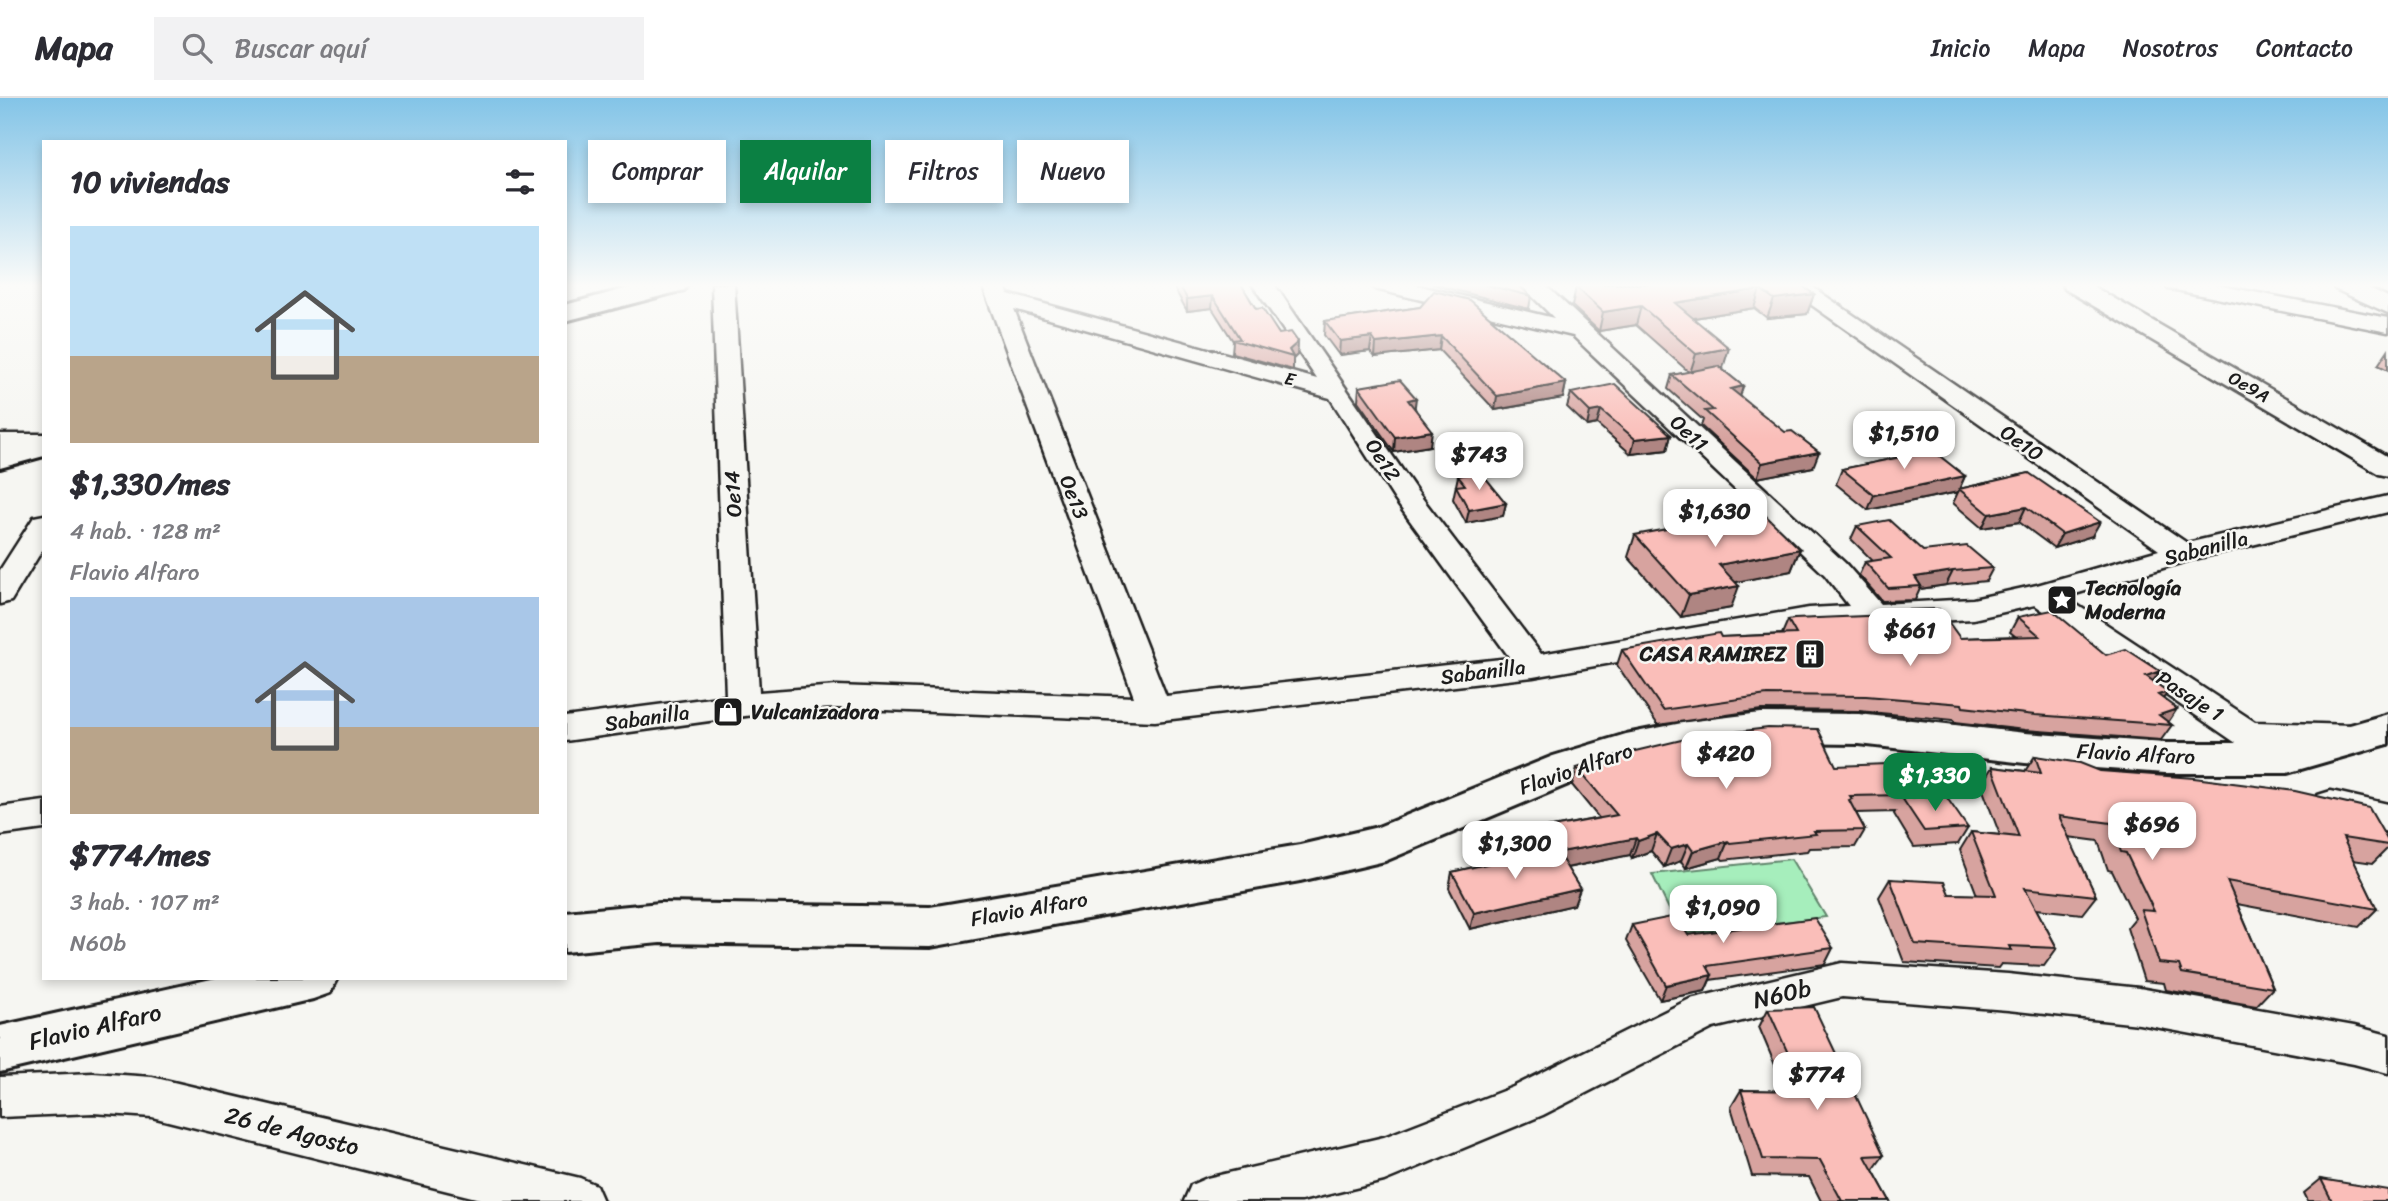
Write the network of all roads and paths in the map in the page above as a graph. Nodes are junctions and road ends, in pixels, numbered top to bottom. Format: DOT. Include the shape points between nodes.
graph roads {
  1 [pos="725,335"];
  2 [pos="1013,335"];
  3 [pos="1146,335"];
  4 [pos="1299,335"];
  5 [pos="1584,335"];
  6 [pos="1867,335"];
  7 [pos="2161,335"];
  8 [pos="1339,393"];
  9 [pos="0,442"];
  10 [pos="42,444"];
  11 [pos="42,445"];
  12 [pos="0,458"];
  13 [pos="2388,468"];
  14 [pos="2388,504"];
  15 [pos="42,526"];
  16 [pos="2182,553"];
  17 [pos="0,594"];
  18 [pos="2040,594"];
  19 [pos="1873,615"];
  20 [pos="1533,666"];
  21 [pos="743,704"];
  22 [pos="1155,709"];
  23 [pos="567,729"];
  24 [pos="2374,733"];
  25 [pos="2025,748"];
  26 [pos="2255,790"];
  27 [pos="2293,796"];
  28 [pos="42,815"];
  29 [pos="2388,818"];
  30 [pos="0,821"];
  31 [pos="567,932"];
  32 [pos="283,981"];
  33 [pos="0,1049"];
  34 [pos="2388,1054"];
  35 [pos="0,1097"];
  36 [pos="580,1201"];
  37 [pos="1207,1201"];
  1 -- 21 [label="street, Oe14"];
  2 -- 22 [label="street, Oe13"];
  3 -- 8 [label="street, E"];
  4 -- 8 [label="street, Oe12"];
  5 -- 19 [label="street, Oe11" via="1835,569"];
  6 -- 16 [label="street, Oe10"];
  7 -- 13 [label="street, Oe9A"];
  8 -- 20 [label="street, Oe12" via="1405,494"];
  9 -- 10 [label="street"];
  11 -- 12 [label="street"];
  14 -- 16 [label="street, Sabanilla"];
  15 -- 17 [label="street"];
  16 -- 18 [label="street, Sabanilla"];
  18 -- 19 [label="street, Sabanilla" via="1973,609"];
  18 -- 24 [label="street, Pasaje 1" via="2248,734"];
  19 -- 20 [label="street, Sabanilla" via="1808,618"];
  20 -- 22 [label="street, Sabanilla"];
  21 -- 22 [label="street, Sabanilla" via="837,698"];
  21 -- 23 [label="street, Sabanilla"];
  24 -- 25 [label="street, Flavio Alfaro" via="2287,758 2165,758"];
  25 -- 26 [label="street" via="2088,774"];
  25 -- 31 [label="street, Flavio Alfaro" via="1859,729 1761,728 1687,737 1568,767 1385,843 1193,882 930,926 660,923"];
  27 -- 29 [label="street"];
  28 -- 30 [label="street"];
  32 -- 33 [label="street, Flavio Alfaro"];
  34 -- 37 [label="street, N60b" via="2139,1006 1842,980 1704,1012 1528,1101 1384,1159"];
  35 -- 36 [label="street, 26 de Agosto" via="93,1093 152,1097"];
}
